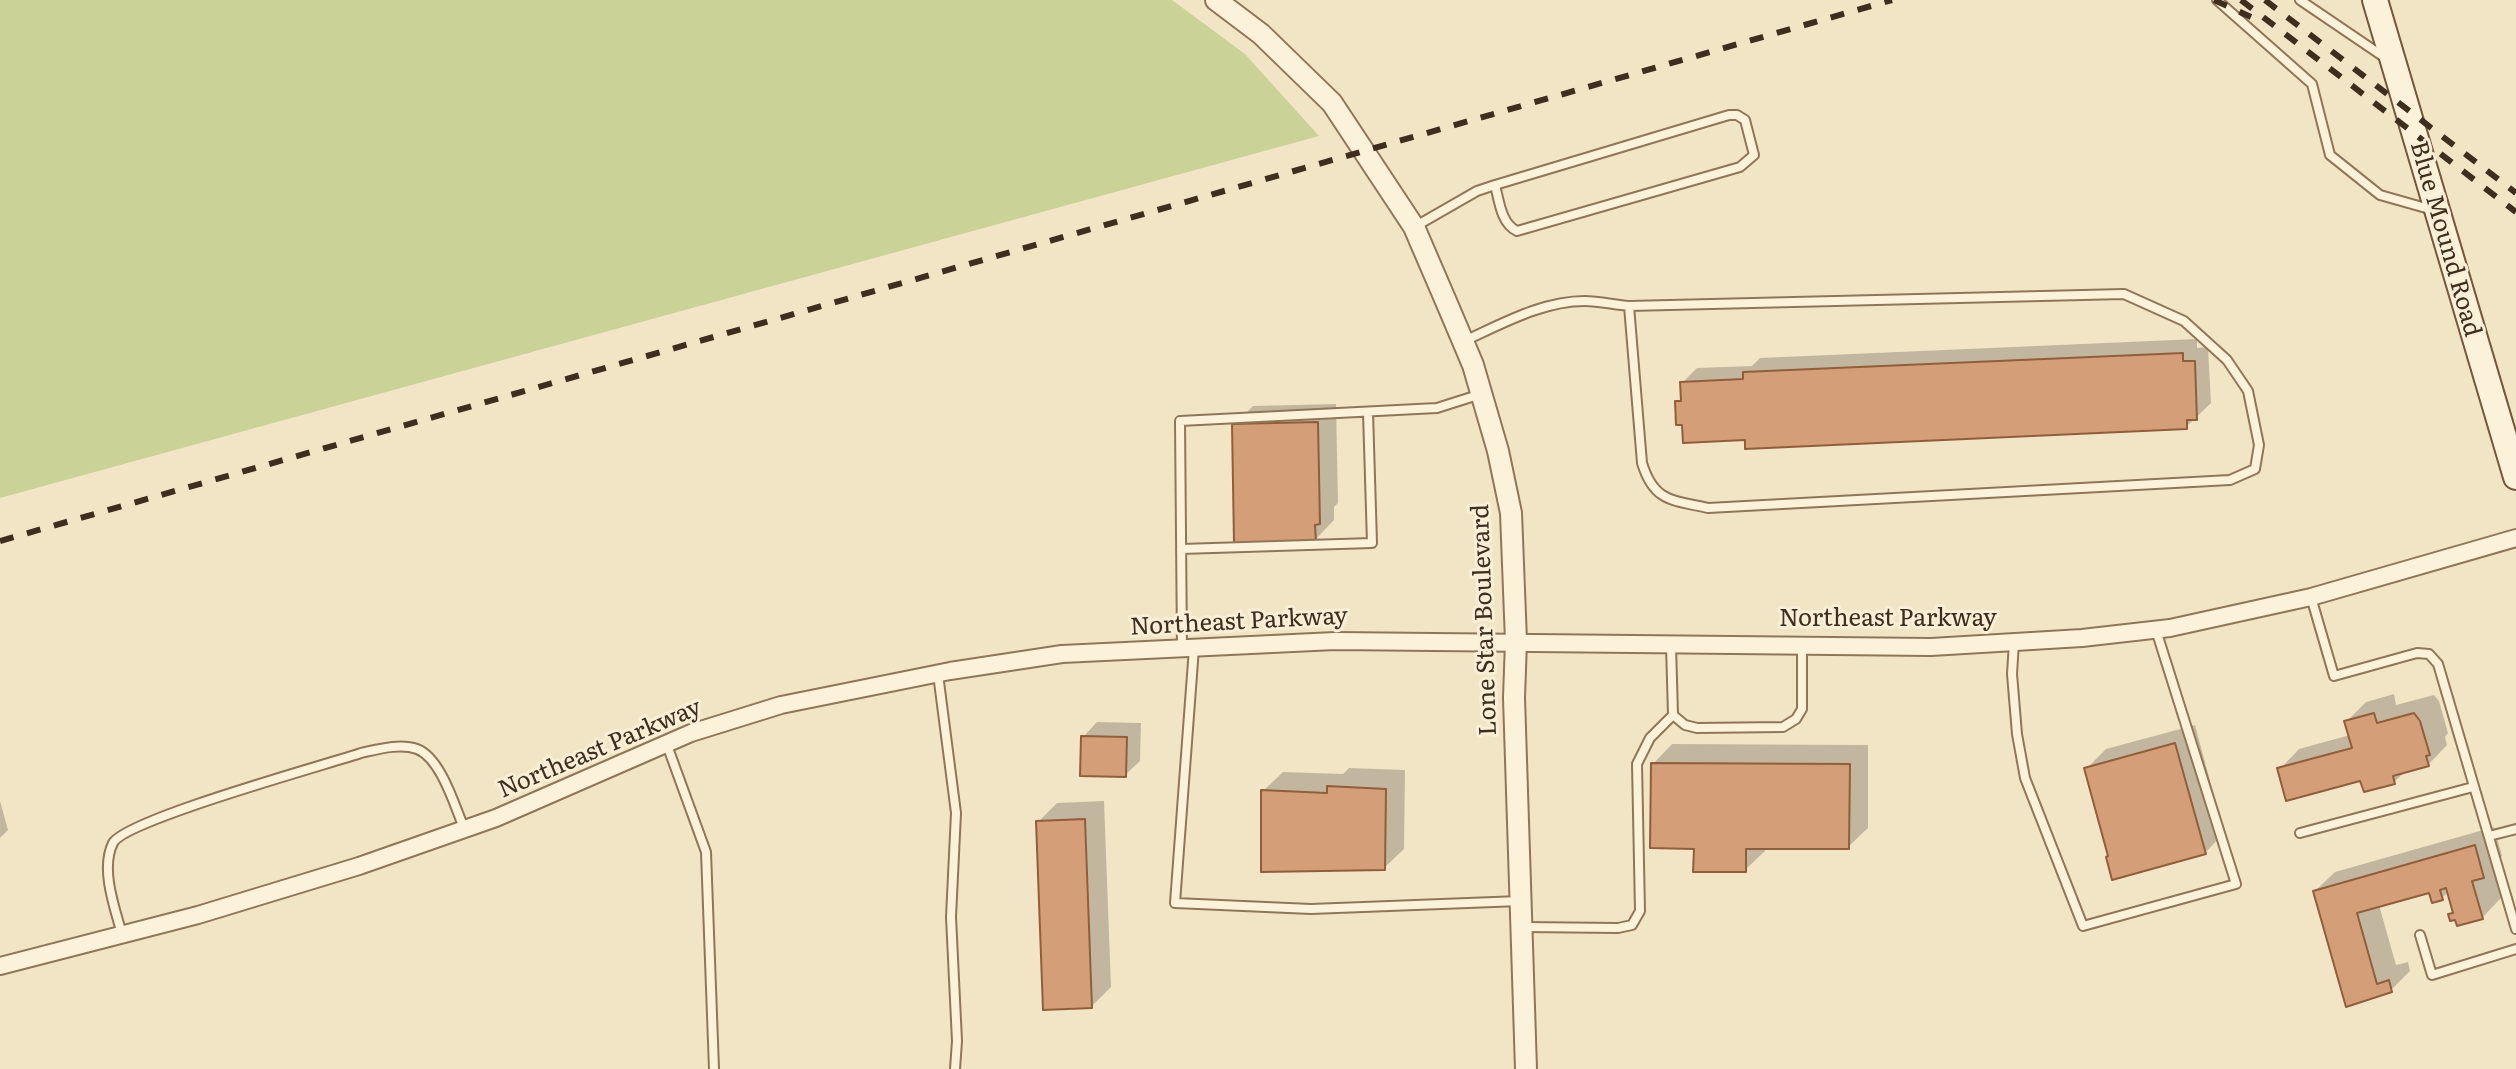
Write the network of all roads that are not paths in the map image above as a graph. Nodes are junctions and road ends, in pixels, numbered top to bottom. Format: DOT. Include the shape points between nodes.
graph roads {
  1 [pos="1216,0"];
  2 [pos="2217,0"];
  3 [pos="2300,0"];
  4 [pos="2375,0"];
  5 [pos="2394,64"];
  6 [pos="1495,185"];
  7 [pos="2437,211"];
  8 [pos="1414,227"];
  9 [pos="1629,306"];
  10 [pos="1463,342"];
  11 [pos="1481,394"];
  12 [pos="1368,412"];
  13 [pos="2516,477"];
  14 [pos="2516,538"];
  15 [pos="1181,549"];
  16 [pos="2311,597"];
  17 [pos="2156,630"];
  18 [pos="1516,641"];
  19 [pos="2014,642"];
  20 [pos="1671,643"];
  21 [pos="1802,645"];
  22 [pos="1188,648"];
  23 [pos="938,674"];
  24 [pos="1673,715"];
  25 [pos="667,745"];
  26 [pos="2473,787"];
  27 [pos="465,829"];
  28 [pos="2516,829"];
  29 [pos="2300,833"];
  30 [pos="2489,836"];
  31 [pos="1521,901"];
  32 [pos="1521,927"];
  33 [pos="2516,929"];
  34 [pos="122,934"];
  35 [pos="2420,935"];
  36 [pos="2516,949"];
  37 [pos="2,961"];
  38 [pos="714,1069"];
  39 [pos="955,1069"];
  40 [pos="1526,1069"];
  1 -- 8 [label="street, Lone Star Boulevard" via="1261,34 1332,103"];
  2 -- 7 [label="lane" via="2312,84 2330,155 2380,195"];
  3 -- 5 [label="lane"];
  4 -- 5 [label="main road, Blue Mound Road"];
  5 -- 7 [label="main road, Blue Mound Road"];
  6 -- 6 [label="lane" via="1504,218 1517,231 1740,167 1754,155 1745,120 1729,115"];
  6 -- 8 [label="lane"];
  7 -- 13 [label="main road, Blue Mound Road"];
  8 -- 10 [label="street, Lone Star Boulevard"];
  9 -- 9 [label="lane" via="1642,463 1649,484 1668,499 1708,508 1755,506 2230,480 2255,469 2259,445 2248,391 2227,360 2184,321 2124,294"];
  9 -- 10 [label="lane" via="1553,304"];
  10 -- 11 [label="street, Lone Star Boulevard"];
  11 -- 12 [label="lane" via="1437,408"];
  11 -- 18 [label="street, Lone Star Boulevard" via="1511,513"];
  12 -- 15 [label="lane" via="1180,421"];
  12 -- 15 [label="lane" via="1372,543"];
  14 -- 16 [label="street, Northeast Parkway"];
  15 -- 22 [label="lane"];
  16 -- 17 [label="street, Northeast Parkway"];
  16 -- 26 [label="lane" via="2334,676 2417,653 2429,654 2438,664"];
  17 -- 19 [label="street, Northeast Parkway"];
  17 -- 19 [label="lane" via="2236,884 2083,926 2025,778 2013,689"];
  18 -- 20 [label="street, Northeast Parkway"];
  18 -- 22 [label="street, Northeast Parkway"];
  18 -- 31 [label="street, Lone Star Boulevard"];
  19 -- 21 [label="street, Northeast Parkway"];
  20 -- 21 [label="street, Northeast Parkway"];
  20 -- 24 [label="lane"];
  21 -- 24 [label="lane" via="1802,709 1783,727 1697,728"];
  22 -- 23 [label="street, Northeast Parkway" via="1062,654"];
  22 -- 31 [label="lane" via="1175,903 1311,909"];
  23 -- 25 [label="street, Northeast Parkway" via="781,705"];
  23 -- 39 [label="lane" via="956,813 951,917"];
  24 -- 32 [label="lane" via="1650,738 1637,764 1640,911 1632,925"];
  25 -- 27 [label="street, Northeast Parkway"];
  25 -- 38 [label="lane" via="706,852"];
  26 -- 29 [label="lane"];
  26 -- 30 [label="lane"];
  27 -- 34 [label="street, Northeast Parkway" via="359,866"];
  27 -- 34 [label="lane" via="438,768 418,750 390,747 361,753 122,834 113,843 109,887"];
  28 -- 30 [label="lane"];
  30 -- 33 [label="lane"];
  31 -- 32 [label="street, Lone Star Boulevard"];
  32 -- 40 [label="street, Lone Star Boulevard"];
  34 -- 37 [label="street, Northeast Parkway"];
  35 -- 36 [label="lane" via="2432,975"];
}
